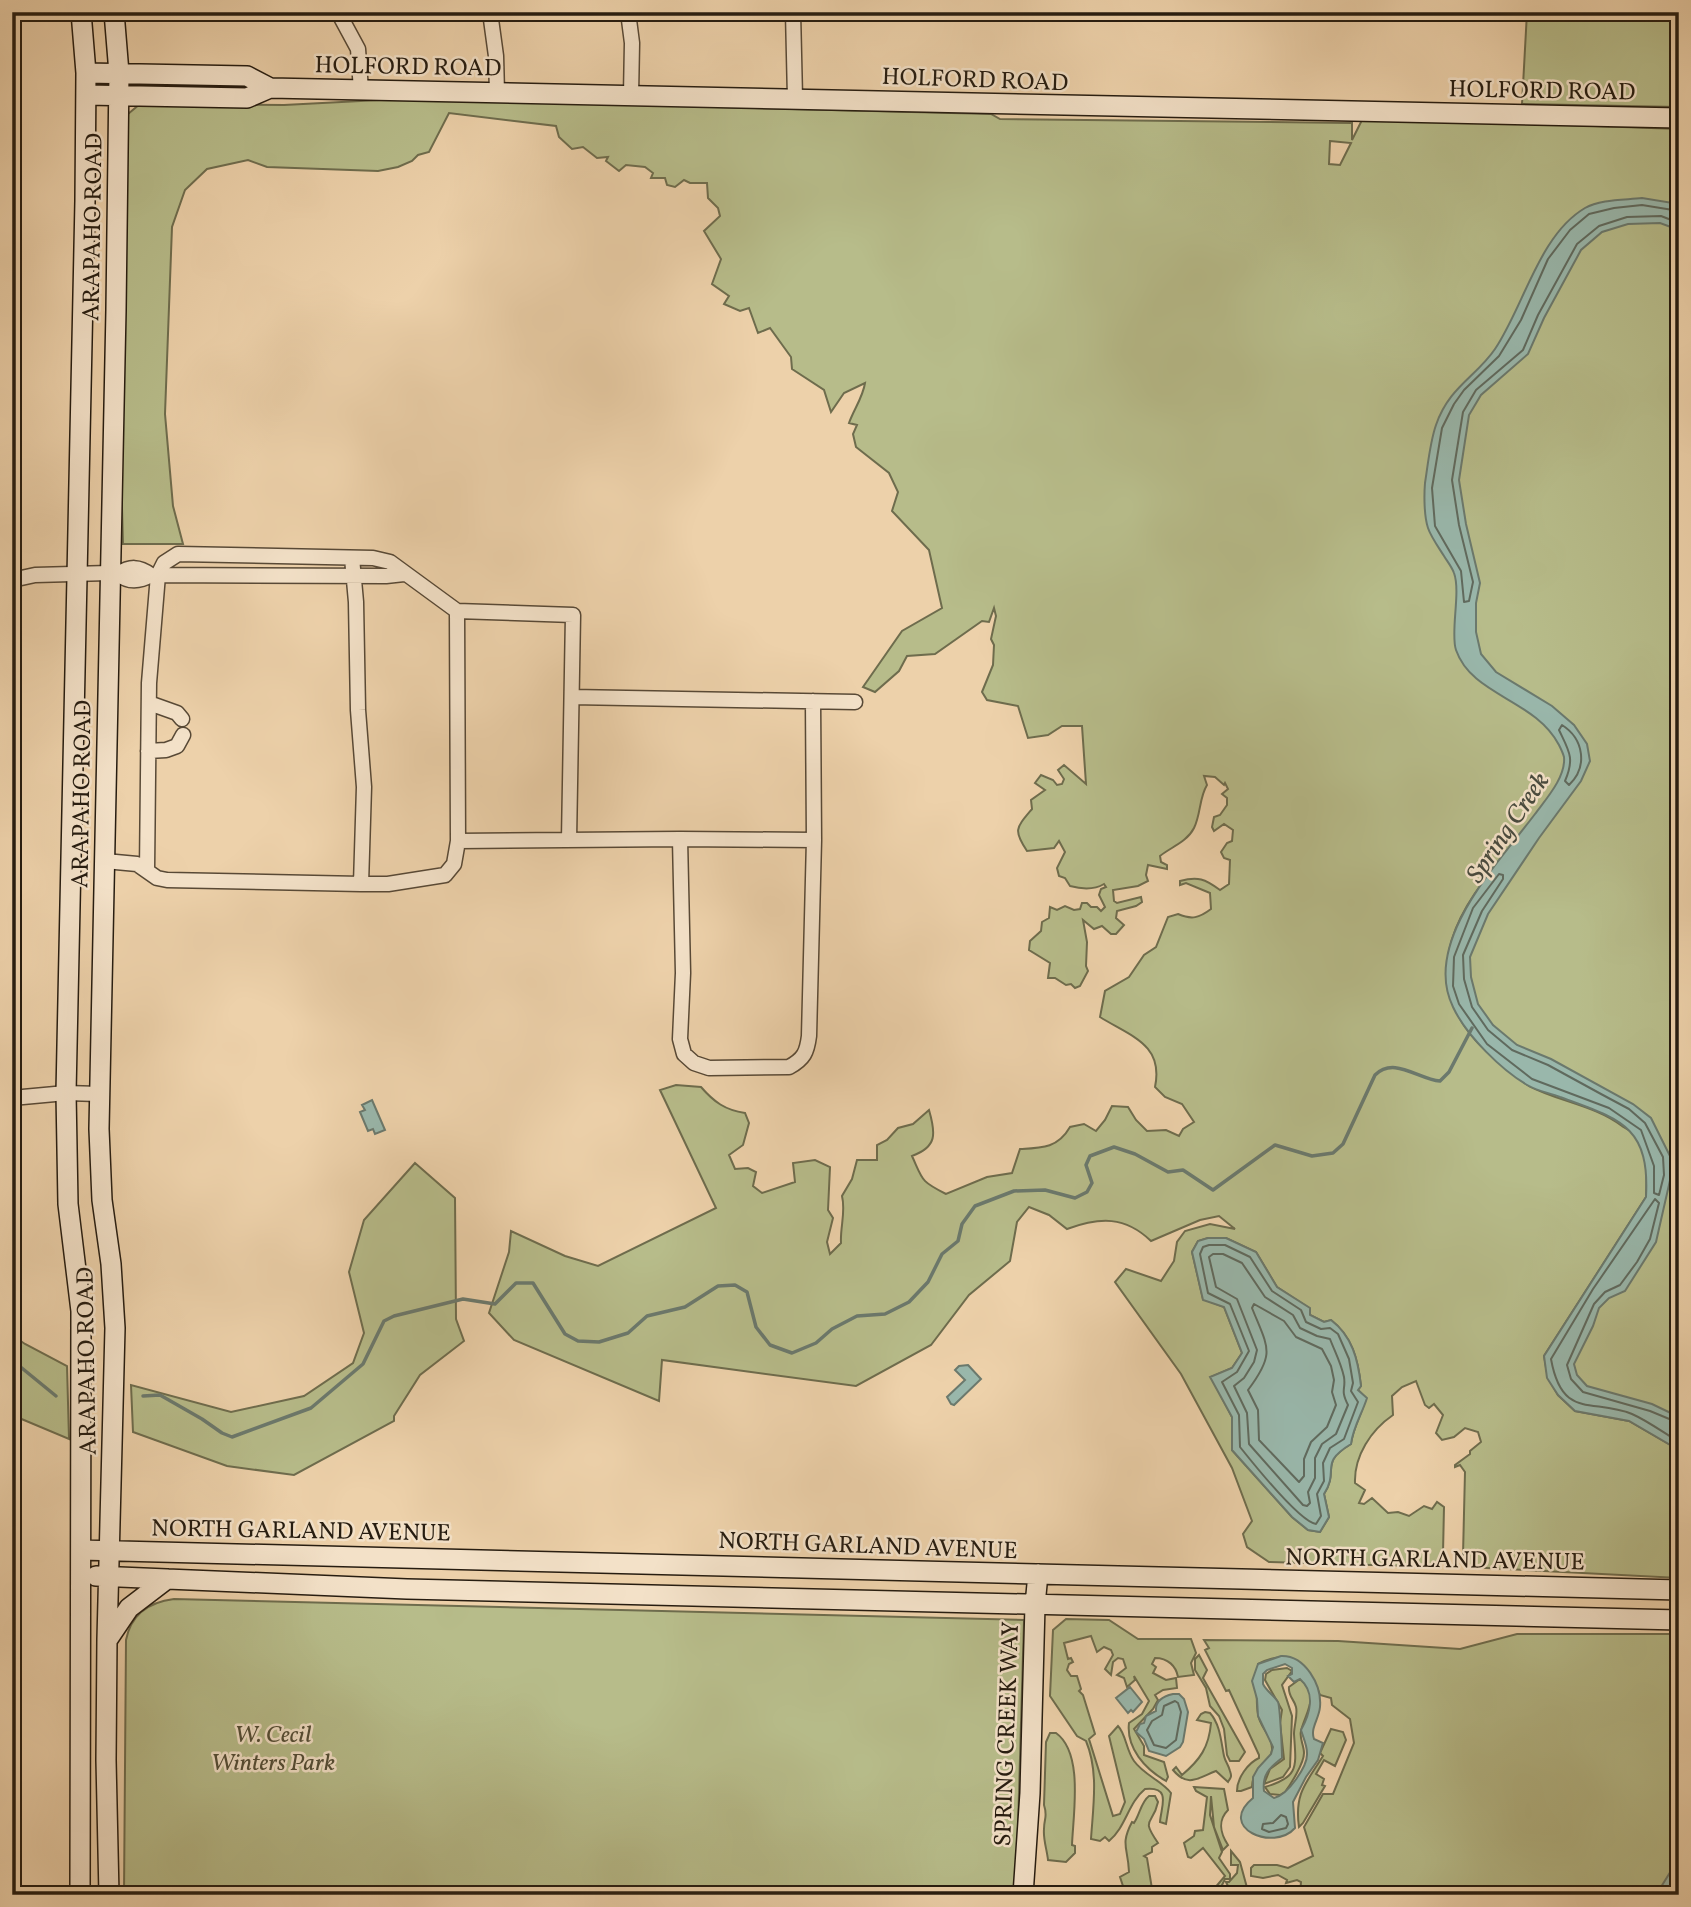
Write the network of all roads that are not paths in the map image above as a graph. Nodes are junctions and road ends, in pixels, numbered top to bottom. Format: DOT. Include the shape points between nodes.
graph roads {
  1 [pos="81,12"];
  2 [pos="114,12"];
  3 [pos="338,12"];
  4 [pos="490,12"];
  5 [pos="628,12"];
  6 [pos="793,12"];
  7 [pos="119,73"];
  8 [pos="86,74"];
  9 [pos="270,88"];
  10 [pos="361,90"];
  11 [pos="497,93"];
  12 [pos="86,95"];
  13 [pos="118,95"];
  14 [pos="631,95"];
  15 [pos="795,98"];
  16 [pos="1679,118"];
  17 [pos="352,558"];
  18 [pos="77,573"];
  19 [pos="109,573"];
  20 [pos="352,574"];
  21 [pos="404,574"];
  22 [pos="155,575"];
  23 [pos="12,580"];
  24 [pos="457,611"];
  25 [pos="572,697"];
  26 [pos="813,701"];
  27 [pos="855,702"];
  28 [pos="149,703"];
  29 [pos="182,719"];
  30 [pos="183,735"];
  31 [pos="148,751"];
  32 [pos="680,839"];
  33 [pos="569,840"];
  34 [pos="814,840"];
  35 [pos="458,841"];
  36 [pos="105,861"];
  37 [pos="147,871"];
  38 [pos="361,884"];
  39 [pos="66,1093"];
  40 [pos="99,1094"];
  41 [pos="12,1098"];
  42 [pos="80,1550"];
  43 [pos="109,1550"];
  44 [pos="1038,1574"];
  45 [pos="80,1575"];
  46 [pos="108,1576"];
  47 [pos="167,1579"];
  48 [pos="1679,1590"];
  49 [pos="1035,1605"];
  50 [pos="1679,1620"];
  51 [pos="107,1639"];
  52 [pos="106,1760"];
  53 [pos="80,1761"];
  54 [pos="80,1895"];
  55 [pos="110,1895"];
  56 [pos="1023,1895"];
  1 -- 8 [label="main road, ARAPAHO ROAD"];
  2 -- 7 [label="main road, ARAPAHO ROAD"];
  3 -- 10 [label="street" via="358,49"];
  4 -- 11 [label="street"];
  5 -- 14 [label="street"];
  6 -- 15 [label="street"];
  7 -- 8 [label="main road, HOLFORD ROAD"];
  7 -- 9 [label="main road, HOLFORD ROAD" via="247,76"];
  7 -- 13 [label="main road, ARAPAHO ROAD"];
  8 -- 12 [label="main road, ARAPAHO ROAD"];
  9 -- 10 [label="main road, HOLFORD ROAD"];
  9 -- 13 [label="main road, HOLFORD ROAD" via="247,98"];
  10 -- 11 [label="main road, HOLFORD ROAD"];
  11 -- 14 [label="main road, HOLFORD ROAD"];
  12 -- 13 [label="main road, HOLFORD ROAD"];
  12 -- 18 [label="main road, ARAPAHO ROAD"];
  13 -- 19 [label="main road, ARAPAHO ROAD"];
  14 -- 15 [label="main road, HOLFORD ROAD"];
  15 -- 16 [label="main road, HOLFORD ROAD"];
  17 -- 20 [label="street"];
  17 -- 21 [label="street" via="390,562"];
  17 -- 22 [label="street" via="178,554"];
  18 -- 19 [label="street"];
  18 -- 23 [label="street"];
  18 -- 39 [label="main road, ARAPAHO ROAD"];
  19 -- 36 [label="main road, ARAPAHO ROAD"];
  20 -- 21 [label="street"];
  20 -- 22 [label="street"];
  20 -- 38 [label="street" via="364,787"];
  21 -- 24 [label="street"];
  22 -- 28 [label="street"];
  24 -- 25 [label="street" via="573,615"];
  24 -- 35 [label="street"];
  25 -- 26 [label="street"];
  25 -- 33 [label="street"];
  26 -- 27 [label="street"];
  26 -- 34 [label="street"];
  28 -- 29 [label="street"];
  28 -- 31 [label="street"];
  30 -- 31 [label="street" via="177,746"];
  31 -- 37 [label="street"];
  32 -- 33 [label="street"];
  32 -- 34 [label="street"];
  32 -- 34 [label="street" via="680,1039 684,1054 709,1069 789,1067 807,1053"];
  33 -- 35 [label="street"];
  35 -- 38 [label="street" via="454,864 445,875"];
  36 -- 37 [label="street" via="137,864"];
  36 -- 40 [label="main road, ARAPAHO ROAD"];
  37 -- 38 [label="street" via="167,880"];
  39 -- 40 [label="street"];
  39 -- 41 [label="street"];
  39 -- 42 [label="main road, ARAPAHO ROAD" via="68,1205 81,1311"];
  40 -- 43 [label="main road, ARAPAHO ROAD" via="102,1200 115,1328"];
  42 -- 43 [label="main road, NORTH GARLAND AVENUE"];
  42 -- 45 [label="main road"];
  43 -- 44 [label="main road, NORTH GARLAND AVENUE"];
  43 -- 46 [label="main road, ARAPAHO ROAD"];
  44 -- 48 [label="main road, NORTH GARLAND AVENUE"];
  44 -- 49 [label="main road, SPRING CREEK WAY"];
  45 -- 46 [label="main road, NORTH GARLAND AVENUE"];
  45 -- 53 [label="main road"];
  46 -- 47 [label="main road, NORTH GARLAND AVENUE"];
  46 -- 51 [label="main road"];
  47 -- 49 [label="main road, NORTH GARLAND AVENUE"];
  47 -- 51 [label="main road" via="129,1608"];
  49 -- 50 [label="main road, NORTH GARLAND AVENUE"];
  49 -- 56 [label="main road, SPRING CREEK WAY"];
  51 -- 52 [label="main road"];
  52 -- 53 [label="main road"];
  52 -- 55 [label="main road"];
  53 -- 54 [label="main road"];
}
